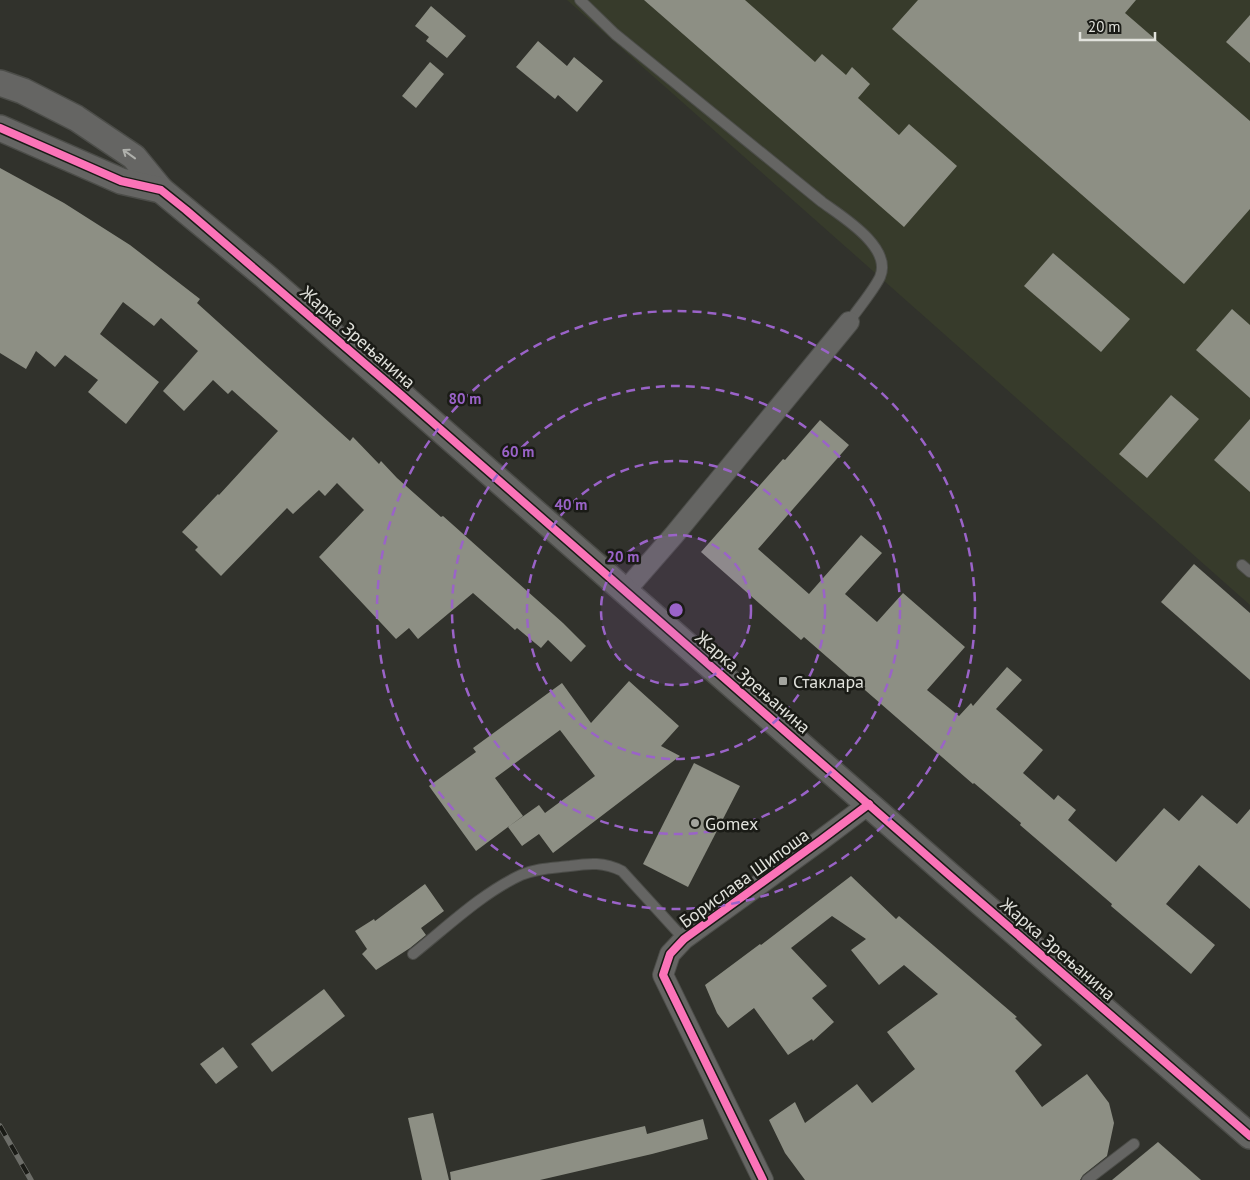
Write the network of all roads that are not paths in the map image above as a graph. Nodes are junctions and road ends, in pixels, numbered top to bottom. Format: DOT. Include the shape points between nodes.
graph roads {
  1 [pos="580,0"];
  2 [pos="0,83"];
  3 [pos="0,128"];
  4 [pos="161,190"];
  5 [pos="849,322"];
  6 [pos="626,590"];
  7 [pos="869,804"];
  8 [pos="684,939"];
  9 [pos="413,954"];
  10 [pos="1250,1136"];
  11 [pos="1134,1144"];
  12 [pos="762,1180"];
  13 [pos="1087,1180"];
  1 -- 5 [label="lane" via="615,34 854,225 877,248 882,268 880,277"];
  4 -- 2 [label="street, Жарка Зрењанина, one-way" via="134,157 76,118 24,91"];
  3 -- 4 [label="street, Жарка Зрењанина" via="121,181"];
  4 -- 6 [label="street, Жарка Зрењанина" via="265,276"];
  5 -- 6 [label="street"];
  6 -- 7 [label="street, Жарка Зрењанина"];
  7 -- 8 [label="street, Борислава Шипоша"];
  7 -- 10 [label="street, Жарка Зрењанина"];
  8 -- 9 [label="lane" via="622,871 596,863 522,874 494,890"];
  8 -- 12 [label="street, Борислава Шипоша" via="670,954 663,975"];
  11 -- 13 [label="lane"];
}
